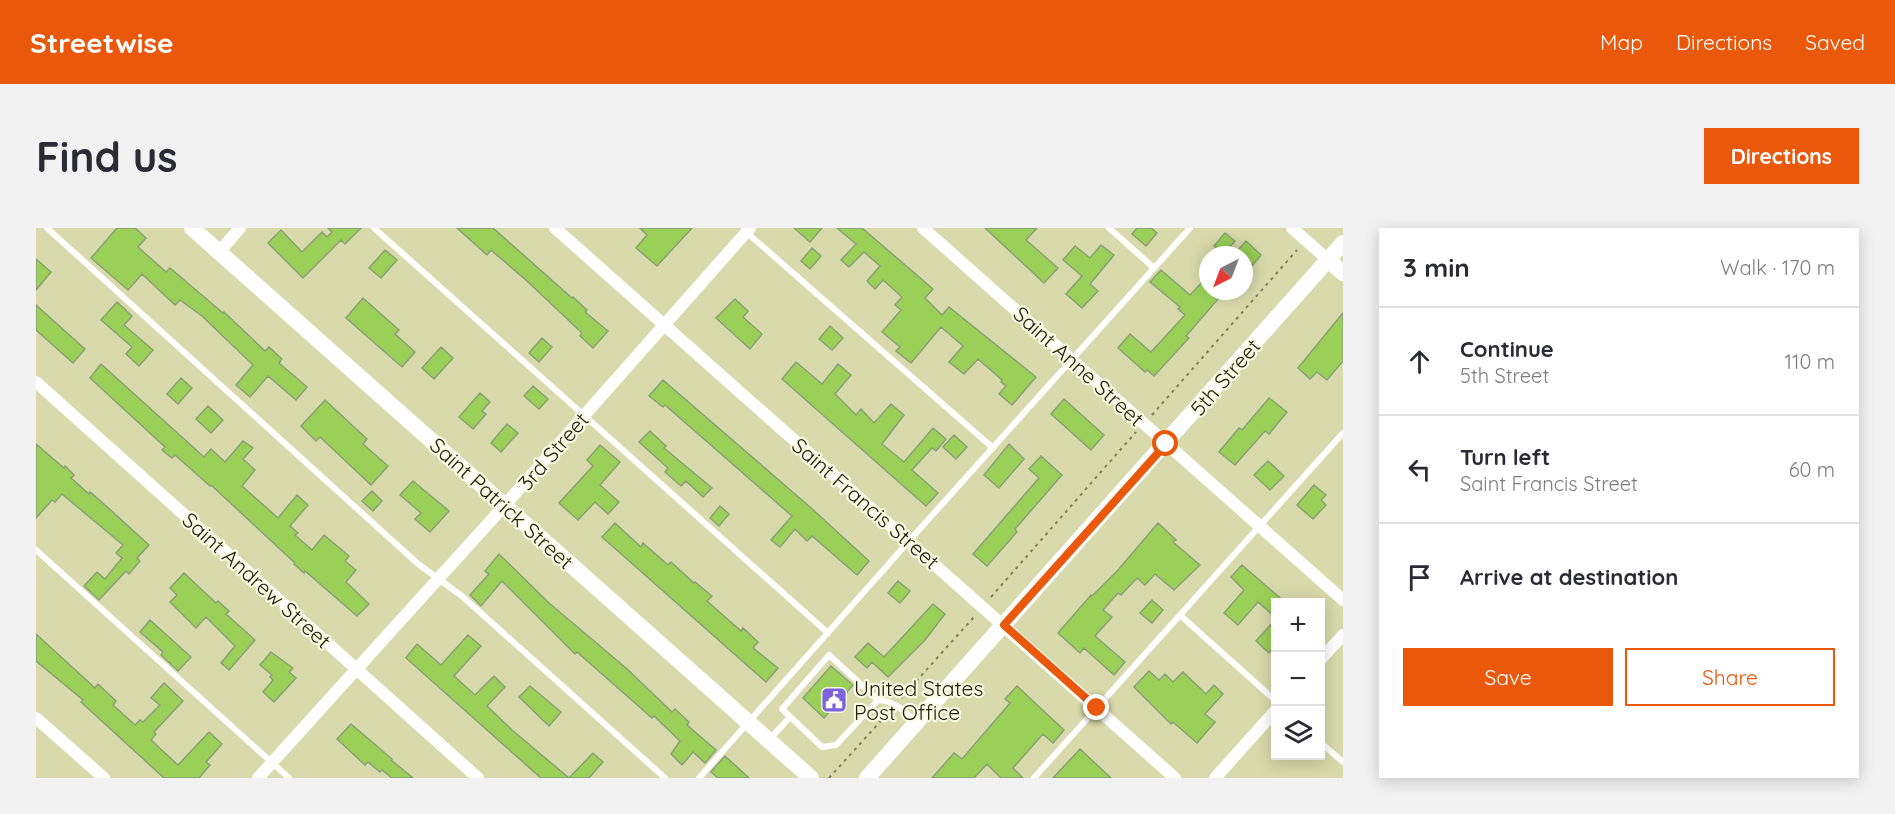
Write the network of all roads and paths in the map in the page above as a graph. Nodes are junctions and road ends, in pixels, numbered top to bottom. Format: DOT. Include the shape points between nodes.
graph roads {
  1 [pos="47,228"];
  2 [pos="192,228"];
  3 [pos="240,228"];
  4 [pos="374,228"];
  5 [pos="555,228"];
  6 [pos="924,228"];
  7 [pos="1109,228"];
  8 [pos="1190,228"];
  9 [pos="1292,228"];
  10 [pos="746,229"];
  11 [pos="1306,240"];
  12 [pos="1343,243"];
  13 [pos="219,252"];
  14 [pos="1328,260"];
  15 [pos="1154,268"];
  16 [pos="1343,273"];
  17 [pos="664,325"];
  18 [pos="1072,360"];
  19 [pos="36,382"];
  20 [pos="585,414"];
  21 [pos="1144,424"];
  22 [pos="1343,433"];
  23 [pos="1166,444"];
  24 [pos="993,448"];
  25 [pos="505,505"];
  26 [pos="1261,527"];
  27 [pos="909,541"];
  28 [pos="36,550"];
  29 [pos="439,577"];
  30 [pos="1343,600"];
  31 [pos="983,606"];
  32 [pos="1180,616"];
  33 [pos="1004,625"];
  34 [pos="828,633"];
  35 [pos="1343,635"];
  36 [pos="1325,655"];
  37 [pos="355,668"];
  38 [pos="1271,697"];
  39 [pos="878,700"];
  40 [pos="896,704"];
  41 [pos="1097,708"];
  42 [pos="1271,715"];
  43 [pos="790,717"];
  44 [pos="36,718"];
  45 [pos="916,722"];
  46 [pos="749,723"];
  47 [pos="768,740"];
  48 [pos="1325,746"];
  49 [pos="272,762"];
  50 [pos="1343,762"];
  51 [pos="104,778"];
  52 [pos="258,778"];
  53 [pos="289,778"];
  54 [pos="478,778"];
  55 [pos="666,778"];
  56 [pos="699,778"];
  57 [pos="811,778"];
  58 [pos="829,778"];
  59 [pos="867,778"];
  60 [pos="1034,778"];
  61 [pos="1175,778"];
  62 [pos="1215,778"];
  1 -- 29 [label="lane" via="417,563"];
  2 -- 13 [label="main road, Saint Patrick Street"];
  3 -- 13 [label="street"];
  4 -- 20 [label="lane"];
  5 -- 17 [label="street, Saint Francis Street"];
  6 -- 18 [label="street, Saint Anne Street"];
  7 -- 15 [label="lane"];
  8 -- 15 [label="lane"];
  9 -- 11 [label="street"];
  10 -- 17 [label="street, 3rd Street"];
  10 -- 24 [label="lane"];
  11 -- 14 [label="street"];
  11 -- 21 [label="path"];
  12 -- 14 [label="main road, 5th Street"];
  13 -- 25 [label="main road, Saint Patrick Street"];
  14 -- 16 [label="main road"];
  14 -- 23 [label="main road, 5th Street"];
  15 -- 18 [label="lane"];
  17 -- 20 [label="street, 3rd Street"];
  17 -- 27 [label="street, Saint Francis Street"];
  18 -- 21 [label="street, Saint Anne Street"];
  18 -- 24 [label="lane"];
  19 -- 37 [label="street, Saint Andrew Street"];
  20 -- 25 [label="street, 3rd Street"];
  20 -- 34 [label="lane"];
  21 -- 23 [label="street, Saint Anne Street"];
  21 -- 31 [label="path"];
  22 -- 26 [label="lane"];
  23 -- 26 [label="street, Saint Anne Street"];
  23 -- 33 [label="main road, 5th Street"];
  24 -- 27 [label="lane"];
  25 -- 29 [label="street, 3rd Street"];
  25 -- 46 [label="main road, Saint Patrick Street"];
  26 -- 30 [label="street, Saint Anne Street"];
  26 -- 32 [label="lane"];
  27 -- 31 [label="street, Saint Francis Street"];
  27 -- 34 [label="lane"];
  28 -- 49 [label="lane"];
  29 -- 37 [label="street, 3rd Street"];
  29 -- 55 [label="lane"];
  31 -- 33 [label="street, Saint Francis Street"];
  31 -- 40 [label="path"];
  32 -- 38 [label="lane"];
  32 -- 41 [label="lane"];
  33 -- 41 [label="street, Saint Francis Street"];
  33 -- 45 [label="main road, 5th Street"];
  34 -- 46 [label="lane"];
  35 -- 36 [label="street"];
  37 -- 49 [label="street, 3rd Street"];
  37 -- 54 [label="street, Saint Andrew Street"];
  39 -- 40 [label="lane"];
  39 -- 43 [label="lane" via="836,745 827,747 822,747"];
  39 -- 43 [label="lane" via="829,655 782,710"];
  40 -- 45 [label="lane"];
  40 -- 58 [label="path"];
  41 -- 60 [label="lane"];
  41 -- 61 [label="street, Saint Francis Street"];
  42 -- 62 [label="street"];
  43 -- 47 [label="lane"];
  44 -- 51 [label="street"];
  45 -- 59 [label="main road, 5th Street"];
  46 -- 47 [label="main road, Saint Patrick Street"];
  46 -- 56 [label="lane"];
  47 -- 57 [label="main road, Saint Patrick Street"];
  48 -- 50 [label="lane"];
  49 -- 52 [label="street, 3rd Street"];
  49 -- 53 [label="lane"];
}
